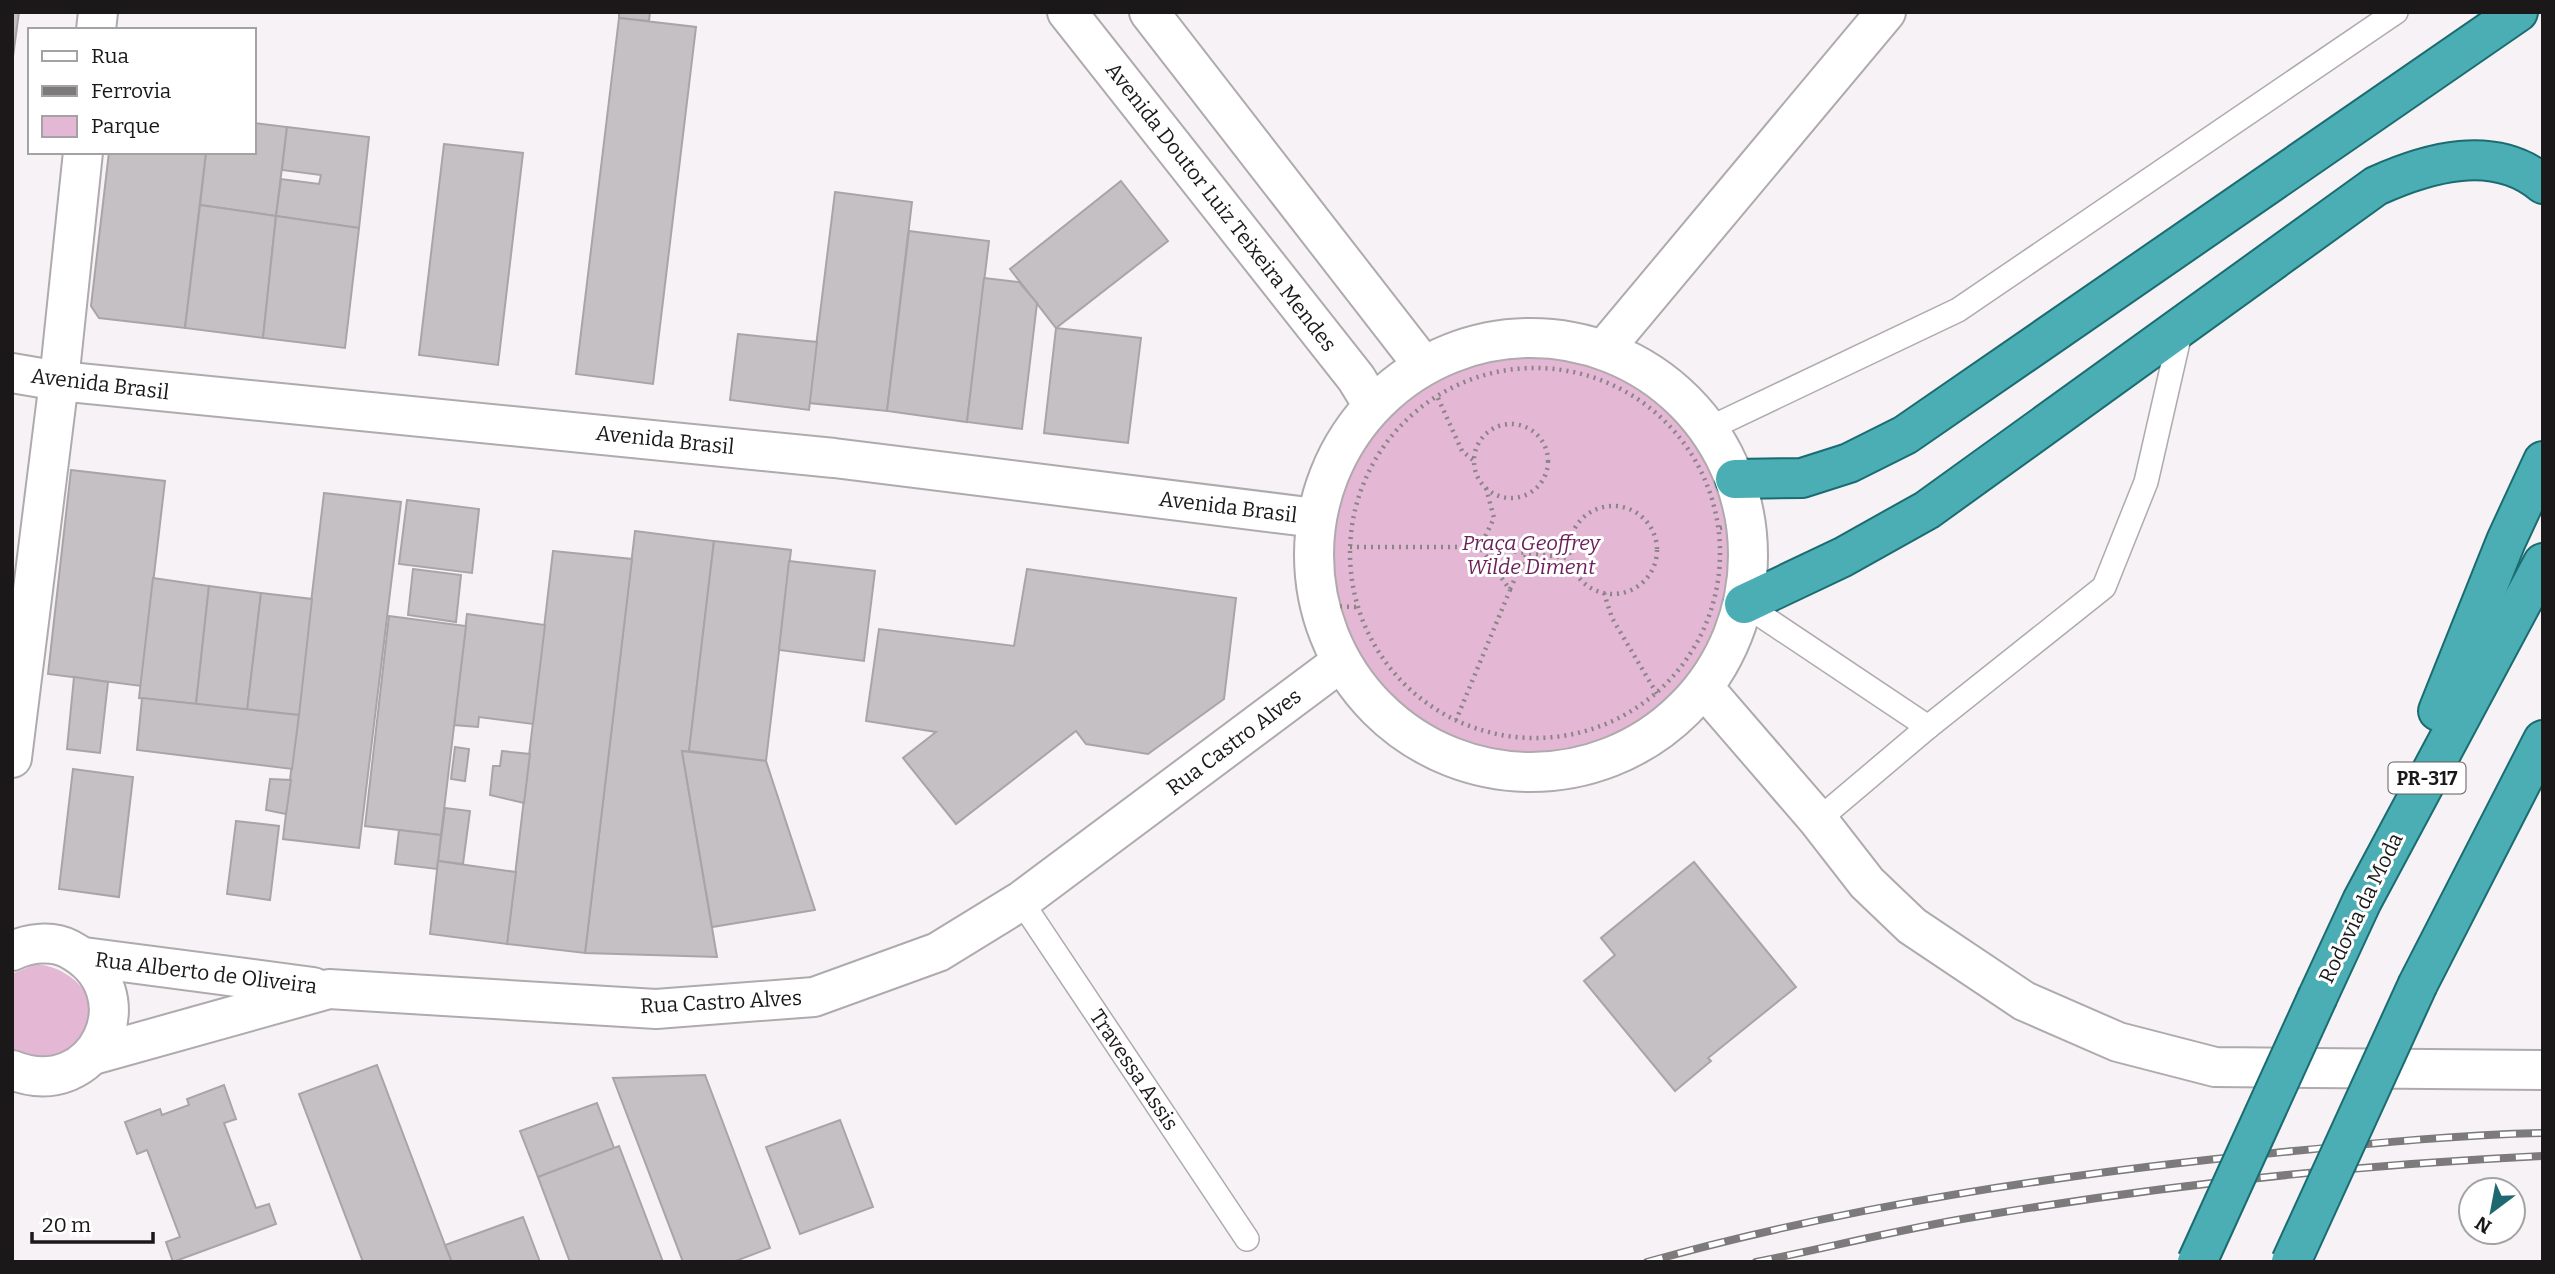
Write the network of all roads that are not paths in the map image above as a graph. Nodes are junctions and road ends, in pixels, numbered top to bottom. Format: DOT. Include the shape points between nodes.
graph roads {
  1 [pos="1067,12"];
  2 [pos="1149,12"];
  3 [pos="1886,12"];
  4 [pos="2396,12"];
  5 [pos="2518,12"];
  6 [pos="83,154"];
  7 [pos="2543,184"];
  8 [pos="2181,329"];
  9 [pos="1606,347"];
  10 [pos="12,373"];
  11 [pos="1430,380"];
  12 [pos="59,381"];
  13 [pos="1372,404"];
  14 [pos="1708,429"];
  15 [pos="2543,461"];
  16 [pos="1735,479"];
  17 [pos="1316,518"];
  18 [pos="2543,563"];
  19 [pos="1744,604"];
  20 [pos="1341,662"];
  21 [pos="1704,688"];
  22 [pos="1928,727"];
  23 [pos="2543,740"];
  24 [pos="12,758"];
  25 [pos="1818,821"];
  26 [pos="1021,901"];
  27 [pos="2362,901"];
  28 [pos="23,944"];
  29 [pos="84,957"];
  30 [pos="329,989"];
  31 [pos="93,1055"];
  32 [pos="12,1070"];
  33 [pos="2543,1070"];
  34 [pos="1247,1239"];
  35 [pos="2197,1262"];
  36 [pos="2291,1262"];
  1 -- 13 [label="main road, Avenida Doutor Luiz Teixeira Mendes"];
  2 -- 11 [label="main road"];
  3 -- 9 [label="main road"];
  4 -- 14 [label="lane" via="1958,310"];
  5 -- 16 [label="highway" via="1905,435 1849,463 1802,478"];
  6 -- 12 [label="main road"];
  7 -- 8 [label="highway" via="2505,166 2473,160 2413,169 2376,186"];
  8 -- 19 [label="highway" via="1927,510"];
  8 -- 22 [label="lane" via="2146,482 2104,587"];
  9 -- 11 [label="main road" via="1518,337 1469,346"];
  9 -- 14 [label="main road" via="1670,387"];
  10 -- 12 [label="main road, Avenida Brasil"];
  11 -- 13 [label="main road"];
  12 -- 17 [label="main road, Avenida Brasil" via="834,458"];
  12 -- 24 [label="main road"];
  13 -- 17 [label="main road" via="1335,457"];
  14 -- 16 [label="main road"];
  15 -- 27 [label="highway" via="2506,541"];
  16 -- 19 [label="main road" via="1733,525 1749,563"];
  17 -- 20 [label="main road" via="1313,562 1319,606"];
  18 -- 27 [label="highway, Rodovia da Moda / PR-317"];
  19 -- 21 [label="main road" via="1729,648"];
  19 -- 22 [label="lane"];
  20 -- 21 [label="main road" via="1386,717 1447,756 1509,773 1587,766 1652,737"];
  20 -- 26 [label="main road, Rua Castro Alves"];
  21 -- 25 [label="main road"];
  22 -- 25 [label="lane"];
  23 -- 36 [label="highway, bridge" via="2418,984"];
  25 -- 33 [label="main road" via="1867,883 1912,926 2024,1001 2118,1042 2215,1067"];
  26 -- 30 [label="main road, Rua Castro Alves" via="938,952 814,998 656,1009"];
  26 -- 34 [label="lane, Travessa Assis"];
  27 -- 35 [label="highway, Rodovia da Moda / PR-317, bridge"];
  28 -- 29 [label="main road, Rua Alberto de Oliveira" via="65,947"];
  29 -- 30 [label="main road, Rua Alberto de Oliveira"];
  29 -- 31 [label="main road" via="99,974 109,1006 104,1038"];
  30 -- 31 [label="main road, Rua Castro Alves"];
  31 -- 32 [label="main road, Rua Castro Alves" via="74,1070 53,1077 30,1078"];
}
